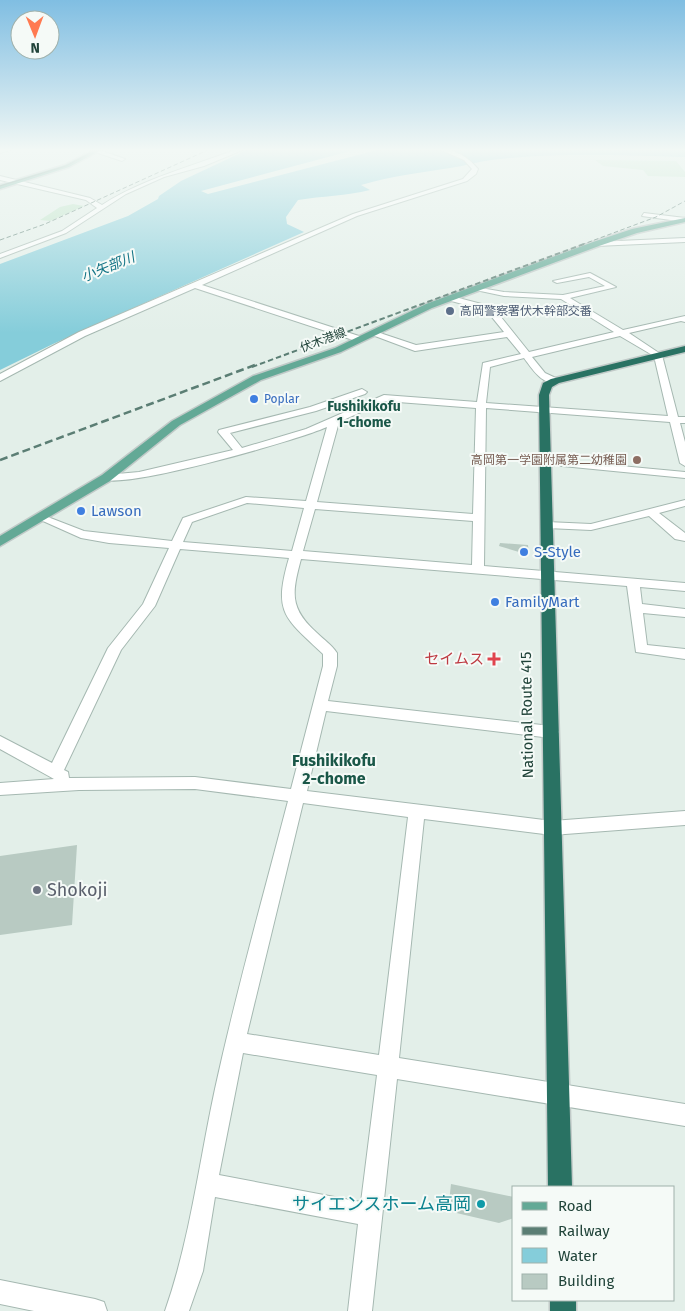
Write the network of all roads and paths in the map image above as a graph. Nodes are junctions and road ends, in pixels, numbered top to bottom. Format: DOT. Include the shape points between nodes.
graph roads {
  1 [pos="99,210"];
  2 [pos="371,210"];
  3 [pos="644,215"];
  4 [pos="664,220"];
  5 [pos="685,220"];
  6 [pos="685,240"];
  7 [pos="596,244"];
  8 [pos="0,256"];
  9 [pos="557,281"];
  10 [pos="195,285"];
  11 [pos="475,289"];
  12 [pos="563,297"];
  13 [pos="451,298"];
  14 [pos="685,320"];
  15 [pos="371,333"];
  16 [pos="509,334"];
  17 [pos="624,334"];
  18 [pos="359,339"];
  19 [pos="685,349"];
  20 [pos="658,355"];
  21 [pos="526,358"];
  22 [pos="0,378"];
  23 [pos="555,380"];
  24 [pos="362,392"];
  25 [pos="481,405"];
  26 [pos="313,409"];
  27 [pos="545,410"];
  28 [pos="680,420"];
  29 [pos="333,422"];
  30 [pos="240,452"];
  31 [pos="546,462"];
  32 [pos="685,464"];
  33 [pos="685,474"];
  34 [pos="106,478"];
  35 [pos="685,503"];
  36 [pos="310,506"];
  37 [pos="651,512"];
  38 [pos="40,517"];
  39 [pos="480,518"];
  40 [pos="547,524"];
  41 [pos="685,537"];
  42 [pos="0,542"];
  43 [pos="176,544"];
  44 [pos="296,554"];
  45 [pos="478,570"];
  46 [pos="547,577"];
  47 [pos="633,583"];
  48 [pos="685,587"];
  49 [pos="636,608"];
  50 [pos="685,613"];
  51 [pos="685,654"];
  52 [pos="320,705"];
  53 [pos="551,732"];
  54 [pos="0,742"];
  55 [pos="55,772"];
  56 [pos="79,784"];
  57 [pos="0,789"];
  58 [pos="296,795"];
  59 [pos="417,811"];
  60 [pos="685,818"];
  61 [pos="552,828"];
  62 [pos="235,1042"];
  63 [pos="388,1068"];
  64 [pos="558,1095"];
  65 [pos="685,1115"];
  66 [pos="207,1184"];
  67 [pos="560,1186"];
  68 [pos="371,1215"];
  69 [pos="0,1292"];
  70 [pos="95,1311"];
  71 [pos="177,1311"];
  72 [pos="360,1311"];
  1 -- 8 [label="street" via="64,232"];
  2 -- 10 [label="street"];
  3 -- 4 [label="street"];
  4 -- 5 [label="main road, 伏木港線"];
  4 -- 7 [label="main road, 伏木港線"];
  6 -- 7 [label="street"];
  7 -- 11 [label="main road, 伏木港線"];
  9 -- 12 [label="street" via="590,275 612,286"];
  10 -- 18 [label="street"];
  10 -- 22 [label="street" via="82,334"];
  11 -- 12 [label="street"];
  11 -- 13 [label="main road, 伏木港線"];
  12 -- 17 [label="street"];
  13 -- 15 [label="main road, 伏木港線"];
  13 -- 16 [label="street" via="490,309"];
  14 -- 17 [label="street"];
  15 -- 16 [label="street" via="415,348"];
  15 -- 18 [label="main road, 伏木港線"];
  16 -- 21 [label="street"];
  17 -- 20 [label="street"];
  17 -- 21 [label="street"];
  18 -- 34 [label="main road, 伏木港線" via="338,350 257,378 217,398 176,423"];
  19 -- 20 [label="highway"];
  20 -- 23 [label="highway"];
  20 -- 28 [label="street"];
  21 -- 23 [label="street" via="542,375"];
  21 -- 25 [label="street" via="486,366"];
  23 -- 27 [label="highway, National Route 415" via="547,385"];
  24 -- 26 [label="street"];
  25 -- 27 [label="street"];
  25 -- 29 [label="street" via="384,398"];
  25 -- 39 [label="street"];
  26 -- 29 [label="street"];
  26 -- 30 [label="street" via="223,432"];
  27 -- 28 [label="street"];
  27 -- 31 [label="highway, National Route 415"];
  28 -- 32 [label="street"];
  29 -- 30 [label="street"];
  29 -- 36 [label="street"];
  30 -- 34 [label="street" via="139,475"];
  31 -- 33 [label="street"];
  31 -- 40 [label="highway, National Route 415"];
  34 -- 38 [label="main road, 伏木港線"];
  35 -- 37 [label="street"];
  36 -- 39 [label="street"];
  36 -- 43 [label="street" via="246,500 187,520"];
  36 -- 44 [label="street"];
  37 -- 40 [label="street" via="591,527"];
  37 -- 41 [label="street" via="679,536"];
  38 -- 42 [label="main road, 伏木港線"];
  38 -- 43 [label="street" via="81,534"];
  39 -- 45 [label="street"];
  40 -- 46 [label="highway, National Route 415"];
  43 -- 44 [label="street"];
  43 -- 55 [label="street" via="149,606 115,648"];
  44 -- 45 [label="street"];
  44 -- 52 [label="street" via="287,594 288,604 301,625 330,653"];
  45 -- 46 [label="street"];
  46 -- 47 [label="street"];
  46 -- 53 [label="highway, National Route 415"];
  47 -- 48 [label="street"];
  47 -- 49 [label="street"];
  49 -- 50 [label="street"];
  49 -- 51 [label="street" via="641,649"];
  52 -- 53 [label="street"];
  52 -- 58 [label="street"];
  53 -- 61 [label="highway, National Route 415"];
  54 -- 55 [label="street"];
  55 -- 56 [label="street"];
  56 -- 57 [label="street"];
  56 -- 58 [label="street" via="195,784"];
  58 -- 59 [label="street"];
  58 -- 62 [label="street"];
  59 -- 61 [label="street"];
  59 -- 63 [label="street"];
  60 -- 61 [label="street"];
  61 -- 64 [label="highway, National Route 415"];
  62 -- 63 [label="street"];
  62 -- 66 [label="street"];
  63 -- 64 [label="street"];
  63 -- 68 [label="street"];
  64 -- 65 [label="street"];
  64 -- 67 [label="highway, National Route 415"];
  66 -- 68 [label="street"];
  66 -- 71 [label="street" via="191,1270"];
  68 -- 72 [label="street"];
  69 -- 70 [label="street"];
}
